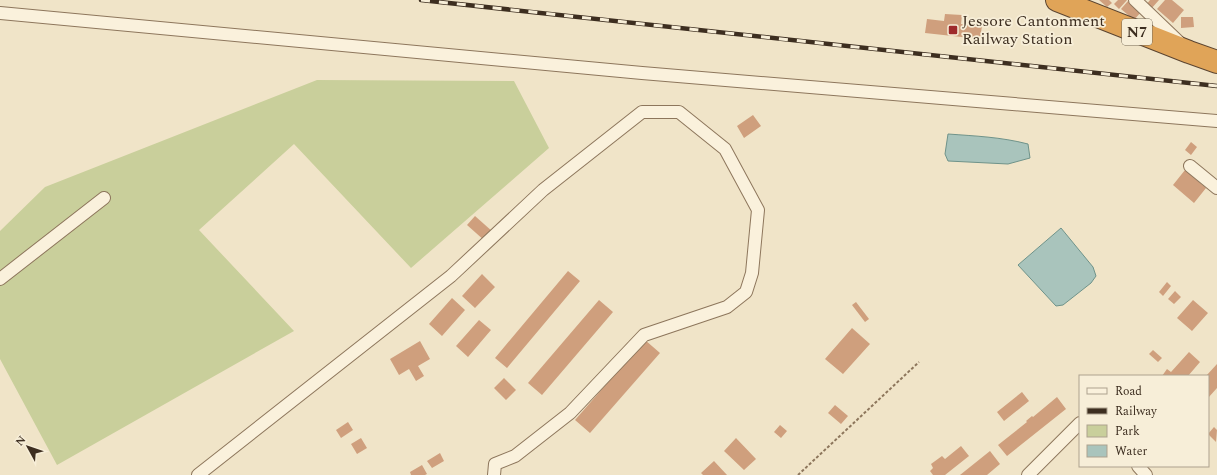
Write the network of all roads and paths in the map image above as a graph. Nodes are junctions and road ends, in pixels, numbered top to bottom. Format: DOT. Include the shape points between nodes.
graph roads {
  1 [pos="1057,0"];
  2 [pos="1135,0"];
  3 [pos="0,13"];
  4 [pos="1189,52"];
  5 [pos="1217,62"];
  6 [pos="1217,121"];
  7 [pos="1190,166"];
  8 [pos="1217,188"];
  9 [pos="104,198"];
  10 [pos="0,279"];
  11 [pos="919,362"];
  12 [pos="1079,424"];
  13 [pos="1139,467"];
  14 [pos="198,475"];
  15 [pos="494,475"];
  16 [pos="798,475"];
  17 [pos="1028,475"];
  18 [pos="1146,475"];
  1 -- 4 [label="highway, N7"];
  2 -- 4 [label="street"];
  3 -- 6 [label="street" via="634,72"];
  4 -- 5 [label="highway, N7"];
  7 -- 8 [label="street"];
  9 -- 10 [label="street"];
  11 -- 16 [label="path"];
  12 -- 17 [label="street"];
  13 -- 18 [label="street"];
  14 -- 15 [label="street" via="451,276 543,190 642,112 679,112 725,149 758,210 752,272 746,292 727,307 644,335 570,413 515,456 495,464"];
}
